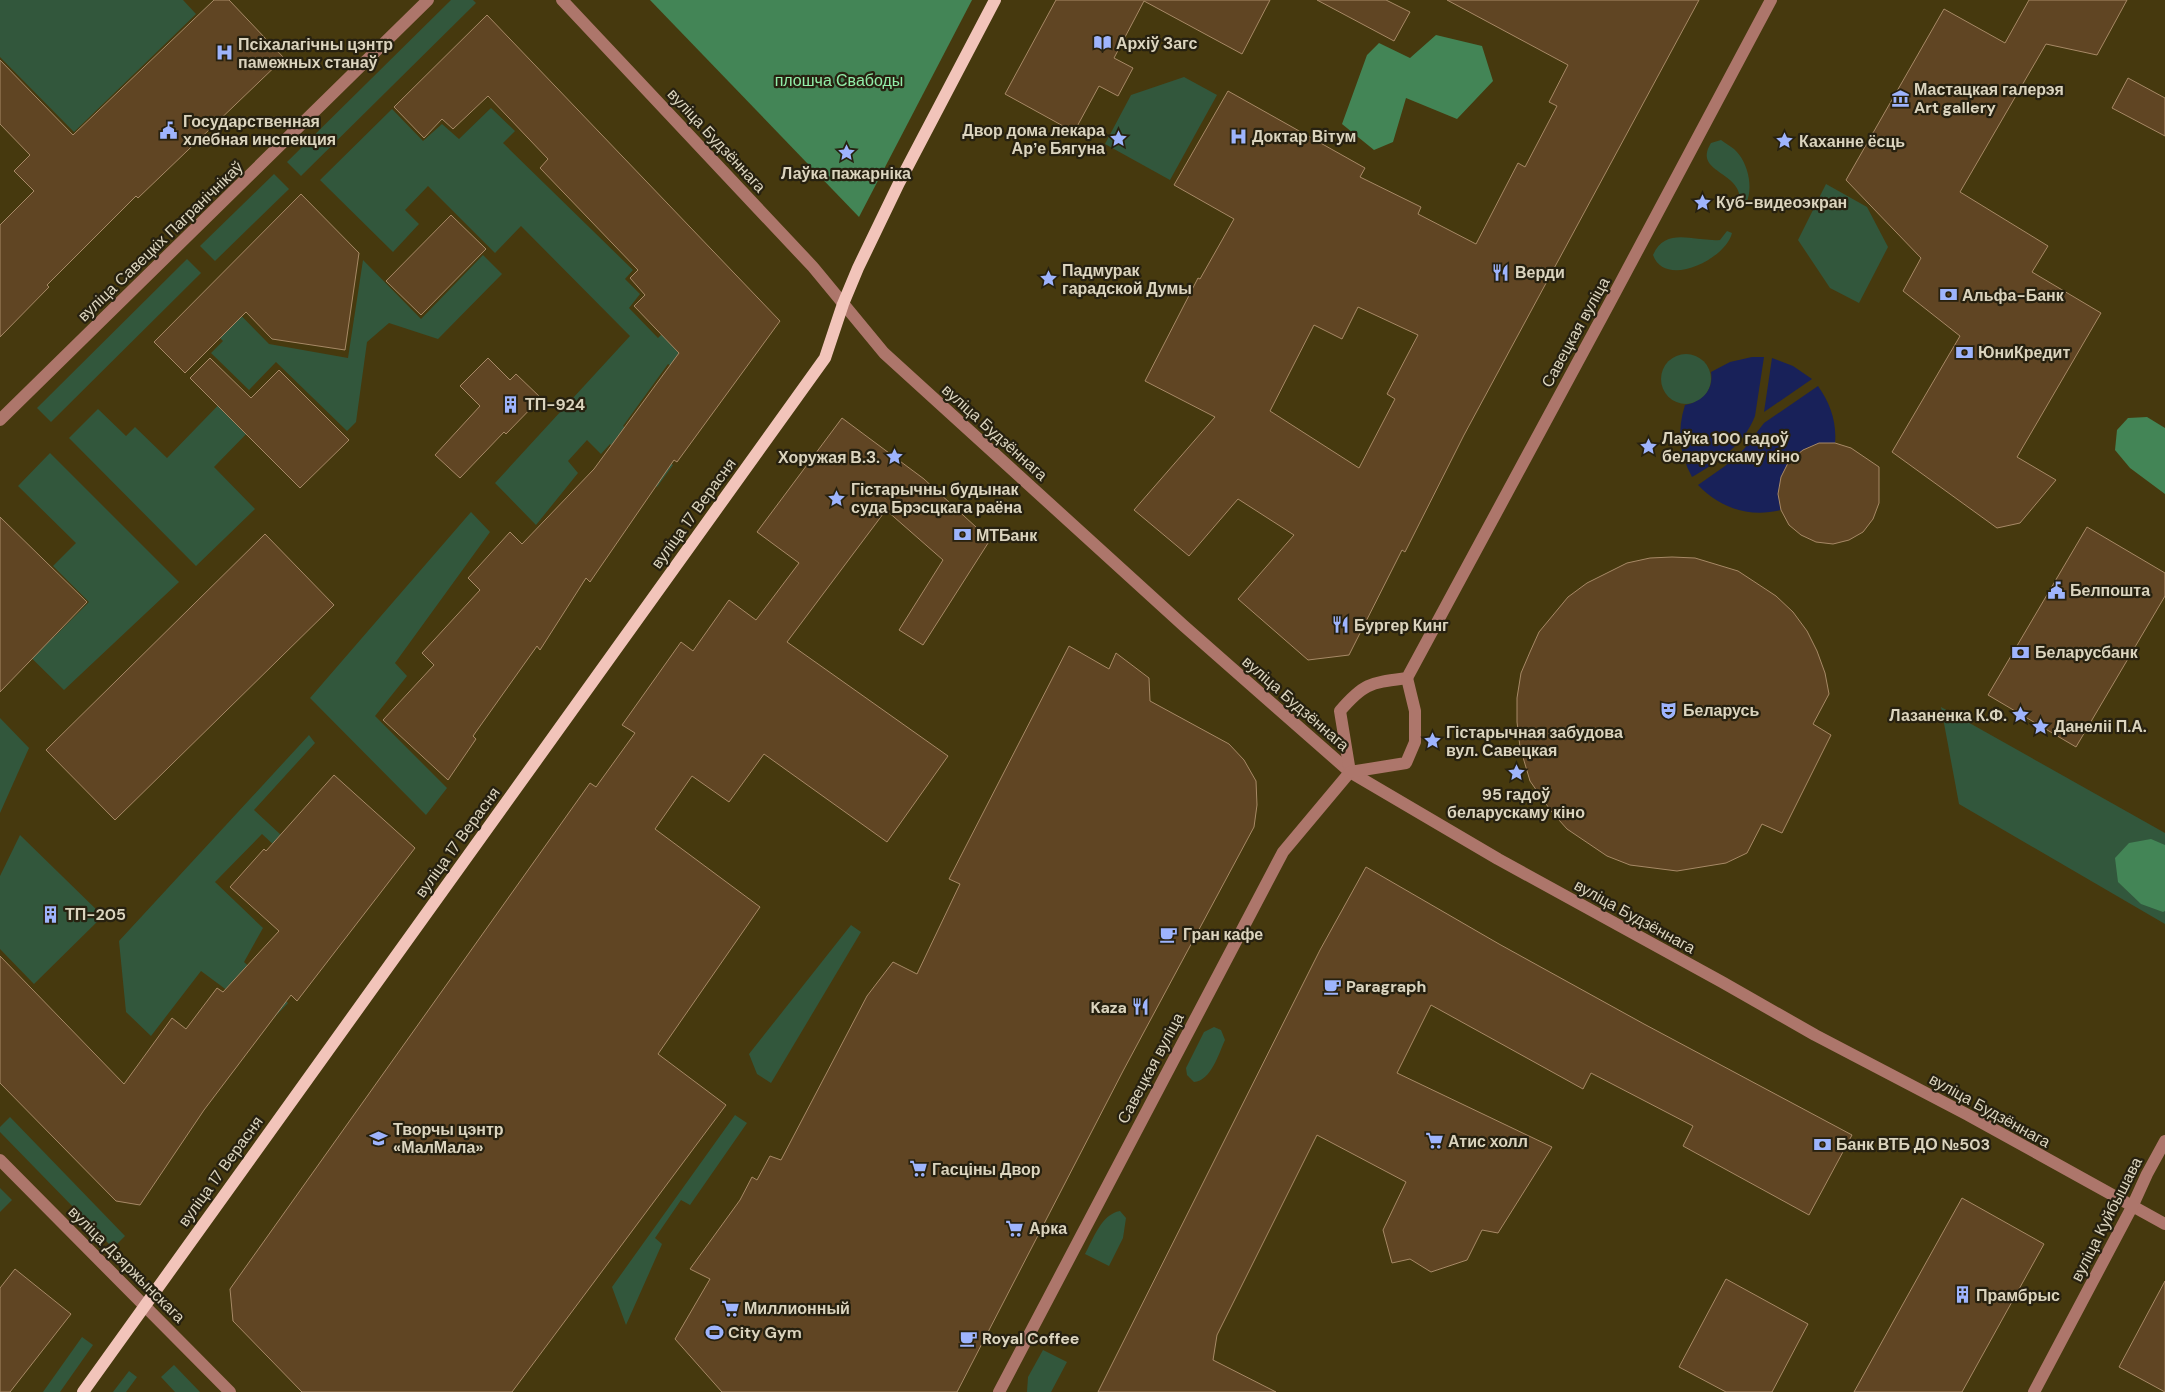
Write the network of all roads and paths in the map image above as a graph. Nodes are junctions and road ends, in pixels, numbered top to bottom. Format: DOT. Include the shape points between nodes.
graph roads {
  1 [pos="428,0"];
  2 [pos="562,0"];
  3 [pos="995,0"];
  4 [pos="1771,0"];
  5 [pos="843,304"];
  6 [pos="0,420"];
  7 [pos="1407,678"];
  8 [pos="1350,772"];
  9 [pos="2165,1141"];
  10 [pos="0,1160"];
  11 [pos="2132,1207"];
  12 [pos="2165,1224"];
  13 [pos="144,1304"];
  14 [pos="83,1392"];
  15 [pos="230,1392"];
  16 [pos="999,1392"];
  17 [pos="2034,1392"];
  1 -- 6 [label="street, вуліца Савецкіх Пагранічнікаў"];
  2 -- 5 [label="street, вуліца Будзённага" via="813,267"];
  3 -- 5 [label="main road" via="899,183"];
  4 -- 7 [label="street, Савецкая вуліца"];
  5 -- 8 [label="street, вуліца Будзённага" via="884,352 1125,573"];
  5 -- 13 [label="main road, вуліца 17 Верасня" via="825,358"];
  7 -- 8 [label="street" via="1376,682 1356,692 1340,712"];
  7 -- 8 [label="street" via="1415,711 1415,742 1406,763"];
  8 -- 11 [label="street, вуліца Будзённага" via="1498,859 1815,1036 1968,1115"];
  8 -- 16 [label="street, Савецкая вуліца" via="1283,852"];
  9 -- 11 [label="street, вуліца Куйбышава"];
  10 -- 13 [label="street, вуліца Дзяржынскага"];
  11 -- 12 [label="street, вуліца Будзённага"];
  11 -- 17 [label="street, вуліца Куйбышава"];
  13 -- 14 [label="main road, вуліца 17 Верасня"];
  13 -- 15 [label="street, вуліца Дзяржынскага"];
}
